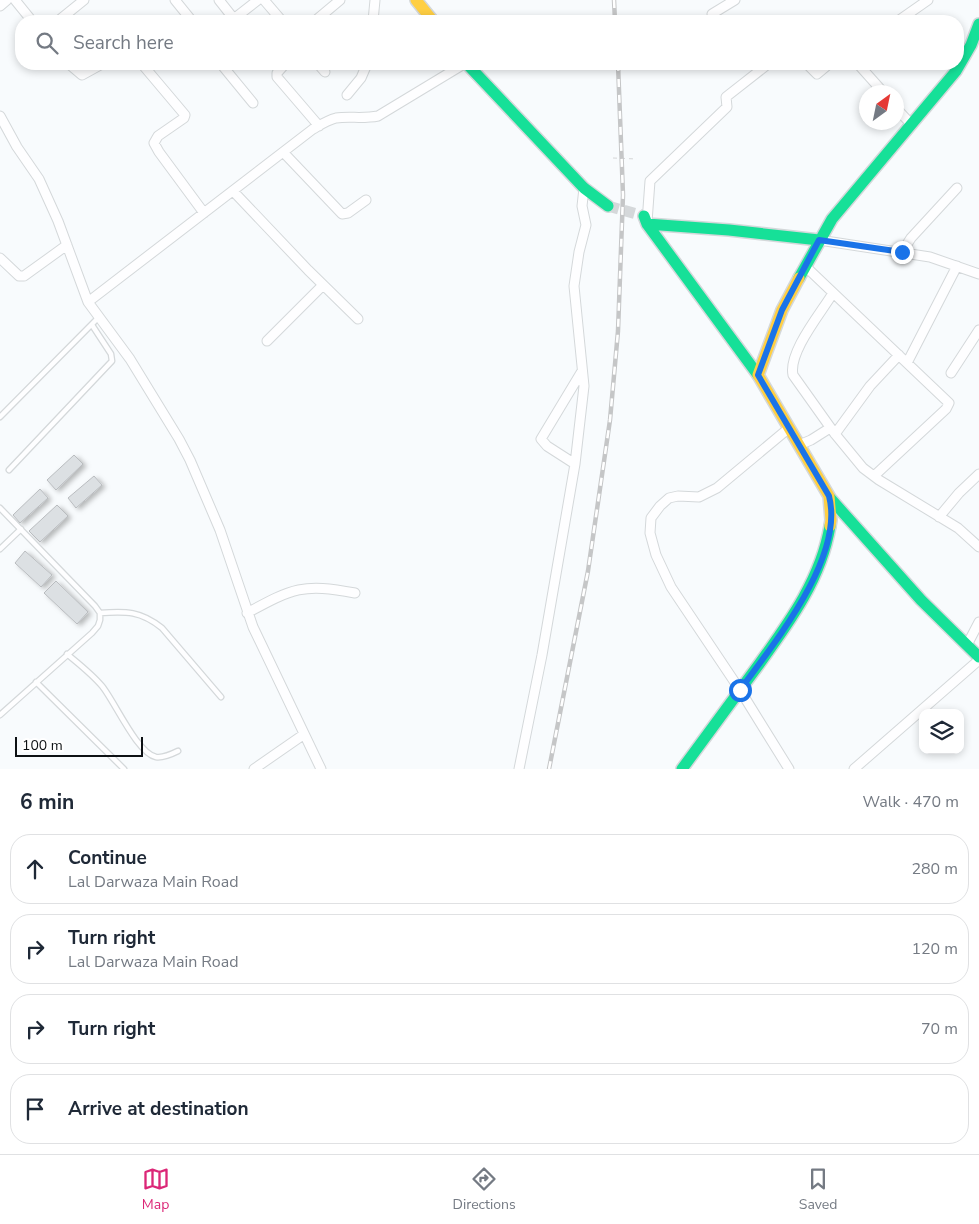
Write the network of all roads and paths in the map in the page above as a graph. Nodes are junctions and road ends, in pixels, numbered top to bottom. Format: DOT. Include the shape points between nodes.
graph roads {
  1 [pos="7,0"];
  2 [pos="14,0"];
  3 [pos="84,0"];
  4 [pos="175,0"];
  5 [pos="219,0"];
  6 [pos="258,0"];
  7 [pos="264,0"];
  8 [pos="340,0"];
  9 [pos="375,0"];
  10 [pos="416,0"];
  11 [pos="735,0"];
  12 [pos="928,0"];
  13 [pos="0,6"];
  14 [pos="712,14"];
  15 [pos="27,15"];
  16 [pos="65,15"];
  17 [pos="187,15"];
  18 [pos="230,15"];
  19 [pos="239,15"];
  20 [pos="277,15"];
  21 [pos="322,15"];
  22 [pos="374,15"];
  23 [pos="428,15"];
  24 [pos="907,15"];
  25 [pos="978,29"];
  26 [pos="964,57"];
  27 [pos="76,70"];
  28 [pos="91,70"];
  29 [pos="148,70"];
  30 [pos="226,70"];
  31 [pos="279,70"];
  32 [pos="364,70"];
  33 [pos="455,70"];
  34 [pos="471,70"];
  35 [pos="760,70"];
  36 [pos="863,70"];
  37 [pos="957,70"];
  38 [pos="877,85"];
  39 [pos="347,95"];
  40 [pos="253,103"];
  41 [pos="0,116"];
  42 [pos="904,117"];
  43 [pos="911,124"];
  44 [pos="319,126"];
  45 [pos="283,152"];
  46 [pos="613,158"];
  47 [pos="636,159"];
  48 [pos="584,188"];
  49 [pos="957,188"];
  50 [pos="233,191"];
  51 [pos="366,200"];
  52 [pos="608,206"];
  53 [pos="204,213"];
  54 [pos="646,220"];
  55 [pos="819,240"];
  56 [pos="67,245"];
  57 [pos="902,252"];
  58 [pos="0,258"];
  59 [pos="805,266"];
  60 [pos="957,266"];
  61 [pos="979,274"];
  62 [pos="323,284"];
  63 [pos="833,293"];
  64 [pos="88,302"];
  65 [pos="99,317"];
  66 [pos="358,319"];
  67 [pos="92,325"];
  68 [pos="979,330"];
  69 [pos="267,341"];
  70 [pos="899,355"];
  71 [pos="907,363"];
  72 [pos="582,371"];
  73 [pos="951,373"];
  74 [pos="758,375"];
  75 [pos="0,418"];
  76 [pos="789,428"];
  77 [pos="832,431"];
  78 [pos="799,445"];
  79 [pos="575,464"];
  80 [pos="8,470"];
  81 [pos="979,474"];
  82 [pos="874,476"];
  83 [pos="829,496"];
  84 [pos="0,508"];
  85 [pos="940,517"];
  86 [pos="21,529"];
  87 [pos="979,547"];
  88 [pos="0,550"];
  89 [pos="356,593"];
  90 [pos="100,613"];
  91 [pos="247,613"];
  92 [pos="979,622"];
  93 [pos="967,645"];
  94 [pos="67,654"];
  95 [pos="979,658"];
  96 [pos="36,682"];
  97 [pos="740,690"];
  98 [pos="221,697"];
  99 [pos="0,715"];
  100 [pos="303,735"];
  101 [pos="178,751"];
  102 [pos="124,769"];
  103 [pos="254,769"];
  104 [pos="321,769"];
  105 [pos="519,769"];
  106 [pos="682,769"];
  107 [pos="789,769"];
  108 [pos="854,769"];
  1 -- 13 [label="street"];
  2 -- 15 [label="street"];
  3 -- 16 [label="street"];
  4 -- 17 [label="street"];
  5 -- 18 [label="street"];
  6 -- 19 [label="street"];
  7 -- 20 [label="street"];
  8 -- 21 [label="street"];
  9 -- 22 [label="street"];
  10 -- 23 [label="main road"];
  11 -- 14 [label="street"];
  12 -- 24 [label="street"];
  25 -- 26 [label="main road"];
  27 -- 28 [label="street" via="82,75"];
  29 -- 53 [label="street" via="185,115 156,138 155,145"];
  30 -- 40 [label="street"];
  31 -- 44 [label="street" via="277,77"];
  32 -- 39 [label="street"];
  33 -- 44 [label="street" via="378,116 336,118"];
  34 -- 48 [label="main road"];
  35 -- 54 [label="street" via="726,97 727,107 650,181"];
  36 -- 38 [label="street"];
  37 -- 43 [label="main road"];
  41 -- 56 [label="street" via="38,179"];
  42 -- 43 [label="street"];
  43 -- 55 [label="main road" via="832,219"];
  44 -- 45 [label="street"];
  45 -- 50 [label="street"];
  45 -- 51 [label="street" via="342,214"];
  46 -- 47 [label="path"];
  48 -- 52 [label="main road"];
  48 -- 72 [label="street" via="582,206 586,225 574,286"];
  49 -- 57 [label="street" via="910,238"];
  50 -- 53 [label="street"];
  50 -- 62 [label="street"];
  53 -- 64 [label="street"];
  54 -- 55 [label="main road"];
  54 -- 74 [label="main road"];
  55 -- 57 [label="street"];
  55 -- 59 [label="main road"];
  56 -- 58 [label="street" via="24,276 17,274"];
  56 -- 64 [label="street"];
  57 -- 60 [label="street"];
  59 -- 63 [label="street"];
  59 -- 74 [label="main road" via="782,310"];
  60 -- 61 [label="street"];
  60 -- 71 [label="street"];
  62 -- 66 [label="street"];
  62 -- 69 [label="street"];
  63 -- 70 [label="street"];
  63 -- 77 [label="street" via="802,343 792,368 793,375"];
  64 -- 65 [label="street"];
  65 -- 67 [label="lane"];
  65 -- 91 [label="street" via="130,359 190,460 220,530"];
  67 -- 75 [label="lane"];
  67 -- 80 [label="lane" via="111,354 110,363"];
  68 -- 73 [label="street"];
  70 -- 71 [label="street"];
  70 -- 77 [label="street"];
  71 -- 82 [label="street" via="947,399 949,406"];
  72 -- 79 [label="street" via="584,386"];
  72 -- 79 [label="street" via="542,439 547,446"];
  74 -- 76 [label="main road"];
  76 -- 78 [label="main road"];
  76 -- 97 [label="street" via="717,488 699,497 669,498 651,518 650,533 662,570"];
  77 -- 78 [label="street"];
  77 -- 82 [label="street" via="862,468"];
  78 -- 83 [label="main road"];
  79 -- 105 [label="street"];
  81 -- 85 [label="street"];
  82 -- 85 [label="street"];
  83 -- 93 [label="main road"];
  83 -- 97 [label="main road" via="831,525 821,563 791,620"];
  84 -- 86 [label="lane"];
  85 -- 87 [label="street"];
  86 -- 88 [label="lane"];
  86 -- 90 [label="lane"];
  89 -- 91 [label="street" via="331,588 301,588"];
  90 -- 94 [label="lane" via="98,626"];
  90 -- 98 [label="lane" via="140,614 152,620"];
  91 -- 100 [label="street"];
  92 -- 93 [label="street"];
  93 -- 95 [label="main road"];
  94 -- 96 [label="lane"];
  94 -- 101 [label="lane" via="102,686 130,733 148,753 156,757"];
  95 -- 108 [label="street"];
  96 -- 99 [label="lane"];
  96 -- 102 [label="lane"];
  97 -- 106 [label="main road"];
  97 -- 107 [label="street"];
  100 -- 103 [label="street"];
  100 -- 104 [label="street"];
}
